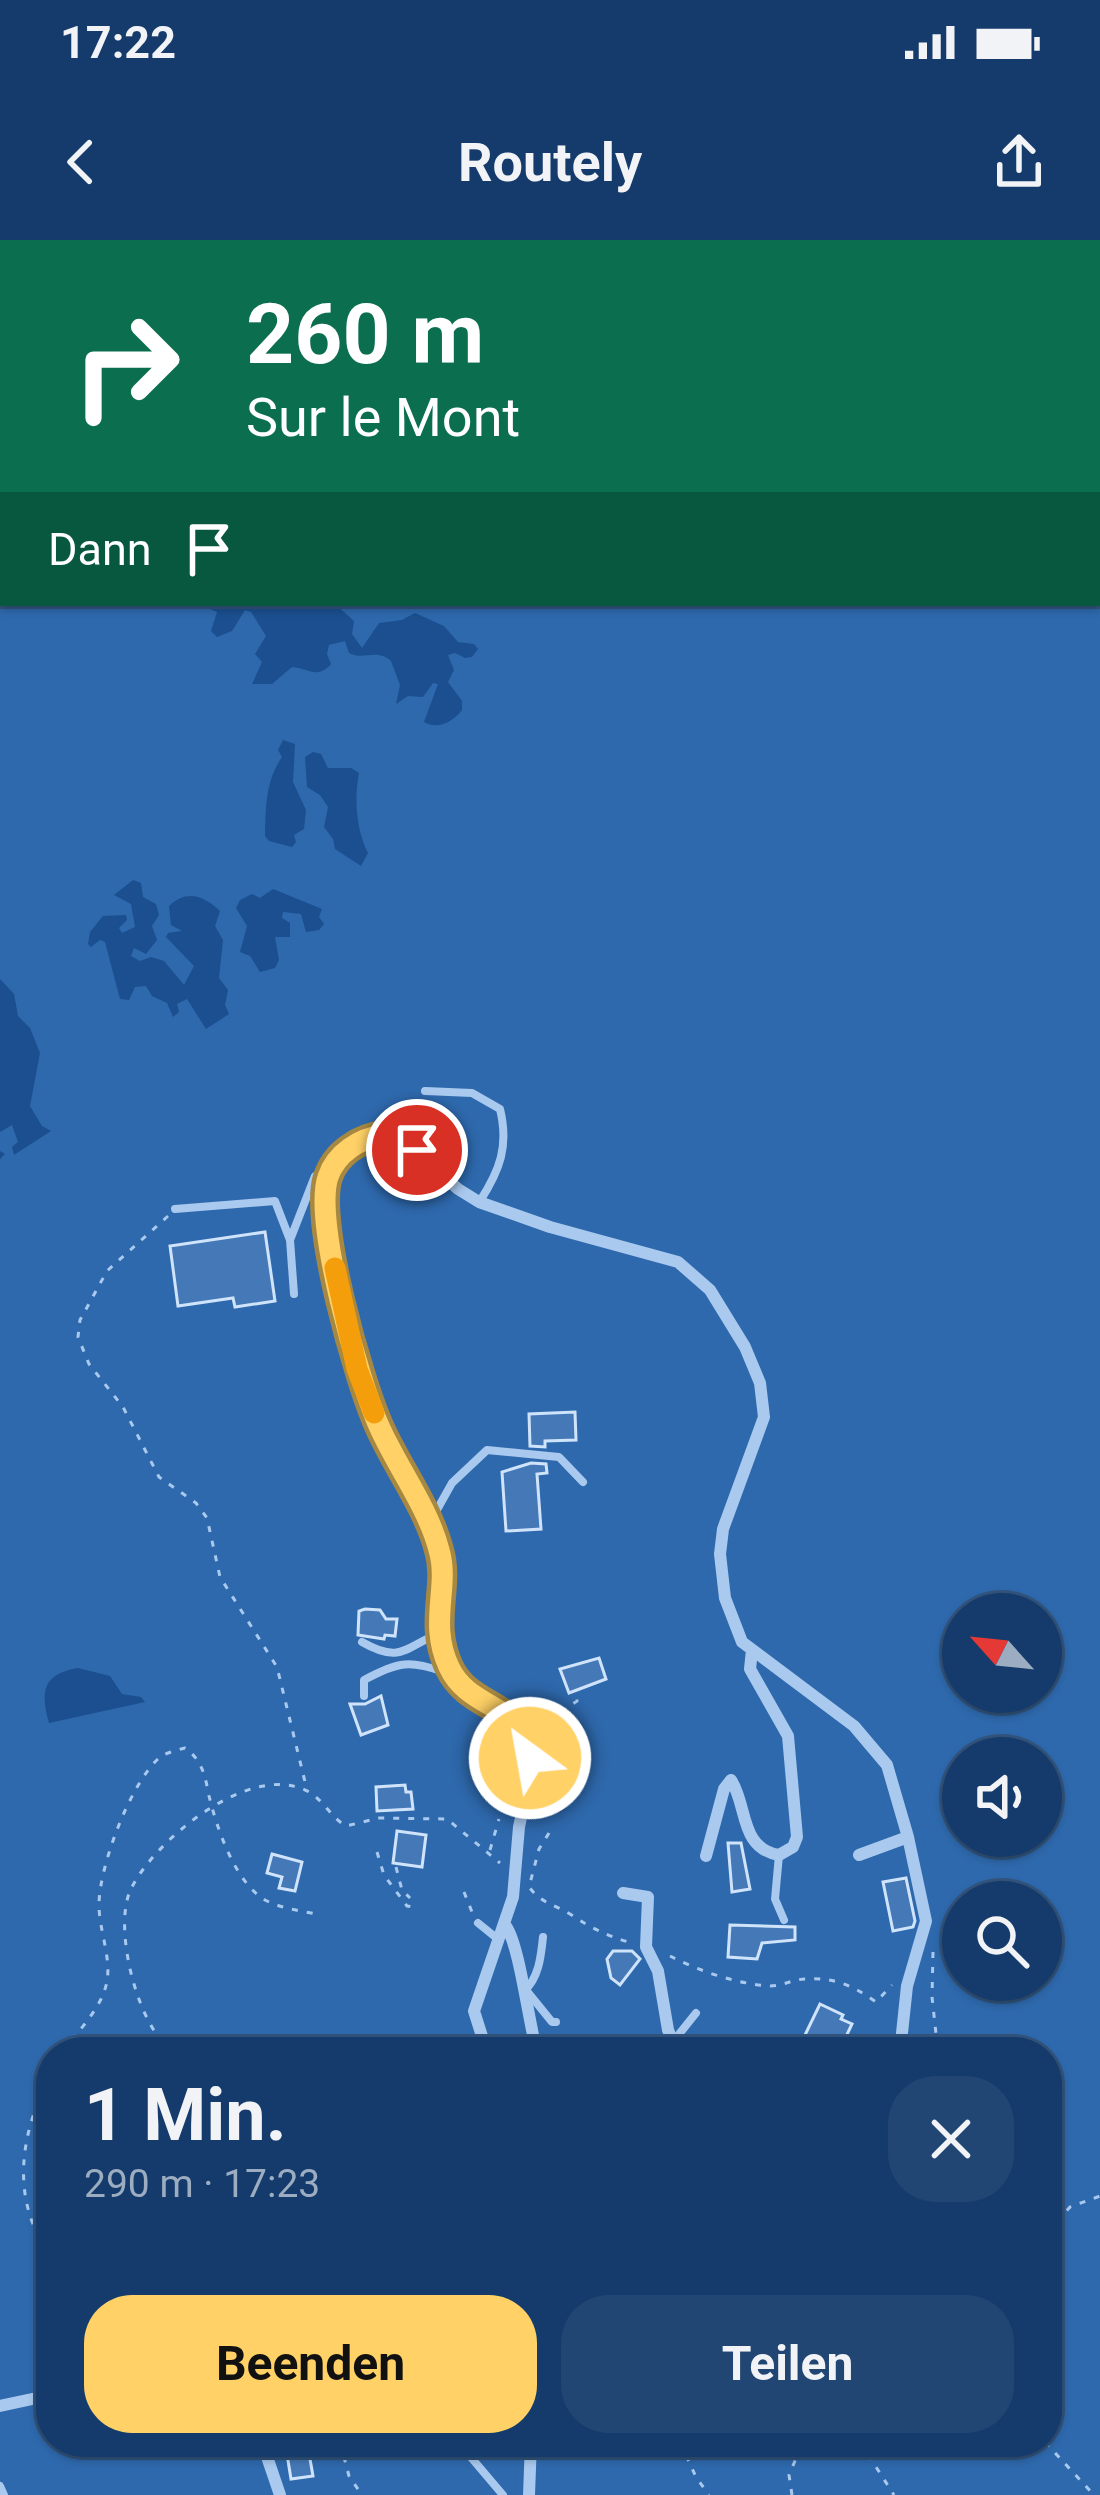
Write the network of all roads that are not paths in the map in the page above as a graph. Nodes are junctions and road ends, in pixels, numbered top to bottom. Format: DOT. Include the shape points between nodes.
graph roads {
  1 [pos="425,1091"];
  2 [pos="327,1178"];
  3 [pos="479,1202"];
  4 [pos="176,1209"];
  5 [pos="290,1240"];
  6 [pos="294,1294"];
  7 [pos="583,1482"];
  8 [pos="429,1524"];
  9 [pos="440,1633"];
  10 [pos="362,1642"];
  11 [pos="752,1650"];
  12 [pos="451,1670"];
  13 [pos="364,1696"];
  14 [pos="908,1837"];
  15 [pos="778,1855"];
  16 [pos="859,1855"];
  17 [pos="706,1856"];
  18 [pos="623,1893"];
  19 [pos="784,1920"];
  20 [pos="478,1923"];
  21 [pos="505,1925"];
  22 [pos="543,1937"];
  23 [pos="499,1940"];
  24 [pos="525,1991"];
  25 [pos="696,2013"];
  26 [pos="556,2022"];
  27 [pos="482,2037"];
  28 [pos="534,2037"];
  29 [pos="673,2037"];
  30 [pos="681,2037"];
  31 [pos="902,2037"];
  32 [pos="36,2400"];
  33 [pos="0,2407"];
  34 [pos="267,2457"];
  35 [pos="470,2457"];
  36 [pos="530,2457"];
  37 [pos="0,2486"];
  38 [pos="4,2495"];
  39 [pos="280,2495"];
  40 [pos="502,2495"];
  41 [pos="530,2495"];
  1 -- 3 [label="lane" via="472,1093 500,1109 506,1136 498,1174"];
  2 -- 3 [label="street" via="357,1143 390,1136"];
  2 -- 5 [label="lane" via="315,1176"];
  2 -- 8 [label="street" via="326,1223 357,1369"];
  3 -- 11 [label="street" via="670,1259 718,1302 755,1367 764,1404 719,1554 730,1621"];
  4 -- 5 [label="lane" via="274,1201"];
  5 -- 6 [label="lane"];
  7 -- 8 [label="lane" via="559,1457 488,1450 452,1483"];
  8 -- 9 [label="street" via="441,1558"];
  9 -- 10 [label="lane" via="394,1654"];
  9 -- 12 [label="street"];
  11 -- 14 [label="street" via="875,1746"];
  11 -- 15 [label="street" via="750,1669 792,1754 797,1838"];
  12 -- 13 [label="lane" via="397,1664 364,1680"];
  12 -- 21 [label="street" via="526,1735 531,1772"];
  14 -- 16 [label="street"];
  14 -- 31 [label="street" via="926,1922"];
  15 -- 17 [label="street" via="754,1843 731,1780"];
  15 -- 19 [label="lane" via="776,1899"];
  18 -- 29 [label="street" via="648,1897 646,1947"];
  20 -- 23 [label="lane"];
  21 -- 23 [label="street"];
  21 -- 24 [label="street"];
  22 -- 24 [label="lane"];
  23 -- 27 [label="street" via="474,2011"];
  24 -- 26 [label="lane"];
  24 -- 28 [label="street"];
  25 -- 30 [label="lane"];
  32 -- 33 [label="street"];
  34 -- 39 [label="street"];
  35 -- 40 [label="lane"];
  36 -- 41 [label="street"];
  37 -- 38 [label="lane"];
}
